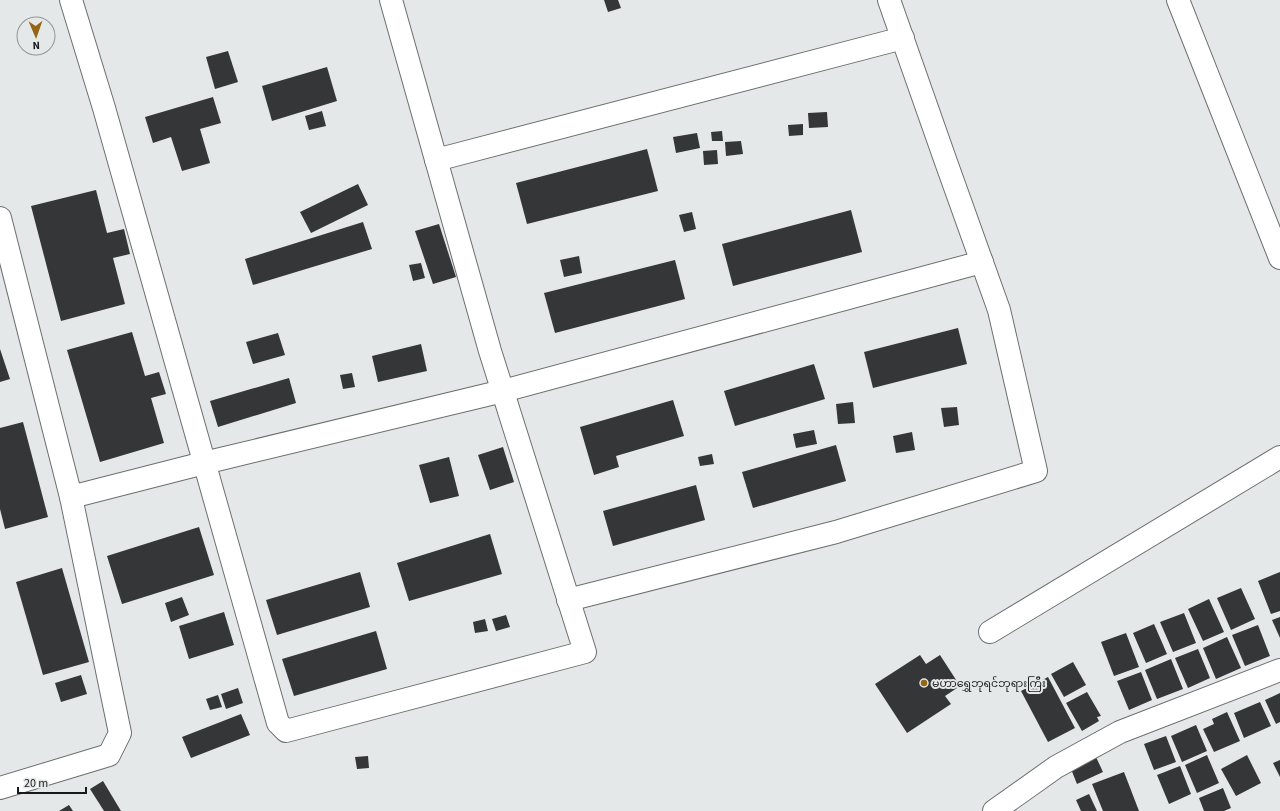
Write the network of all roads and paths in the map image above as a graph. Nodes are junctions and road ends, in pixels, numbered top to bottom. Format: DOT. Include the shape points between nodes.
graph roads {
  1 [pos="71,0"];
  2 [pos="391,0"];
  3 [pos="889,0"];
  4 [pos="1178,0"];
  5 [pos="903,38"];
  6 [pos="436,160"];
  7 [pos="0,218"];
  8 [pos="1278,248"];
  9 [pos="982,262"];
  10 [pos="503,391"];
  11 [pos="1280,457"];
  12 [pos="204,463"];
  13 [pos="72,497"];
  14 [pos="568,600"];
  15 [pos="990,632"];
  16 [pos="1280,670"];
  17 [pos="0,788"];
  18 [pos="994,811"];
  1 -- 12 [label="street"];
  2 -- 6 [label="street"];
  3 -- 5 [label="street"];
  4 -- 8 [label="street"];
  5 -- 6 [label="street"];
  5 -- 9 [label="street"];
  6 -- 10 [label="street"];
  7 -- 13 [label="street"];
  9 -- 10 [label="street"];
  9 -- 14 [label="street" via="1000,310 1036,471 836,532"];
  10 -- 12 [label="street"];
  10 -- 14 [label="street"];
  11 -- 15 [label="street"];
  12 -- 13 [label="street"];
  12 -- 14 [label="street" via="278,723 286,731 585,652"];
  13 -- 17 [label="street" via="120,733 109,755"];
  16 -- 18 [label="street" via="1120,732 1056,767"];
}
